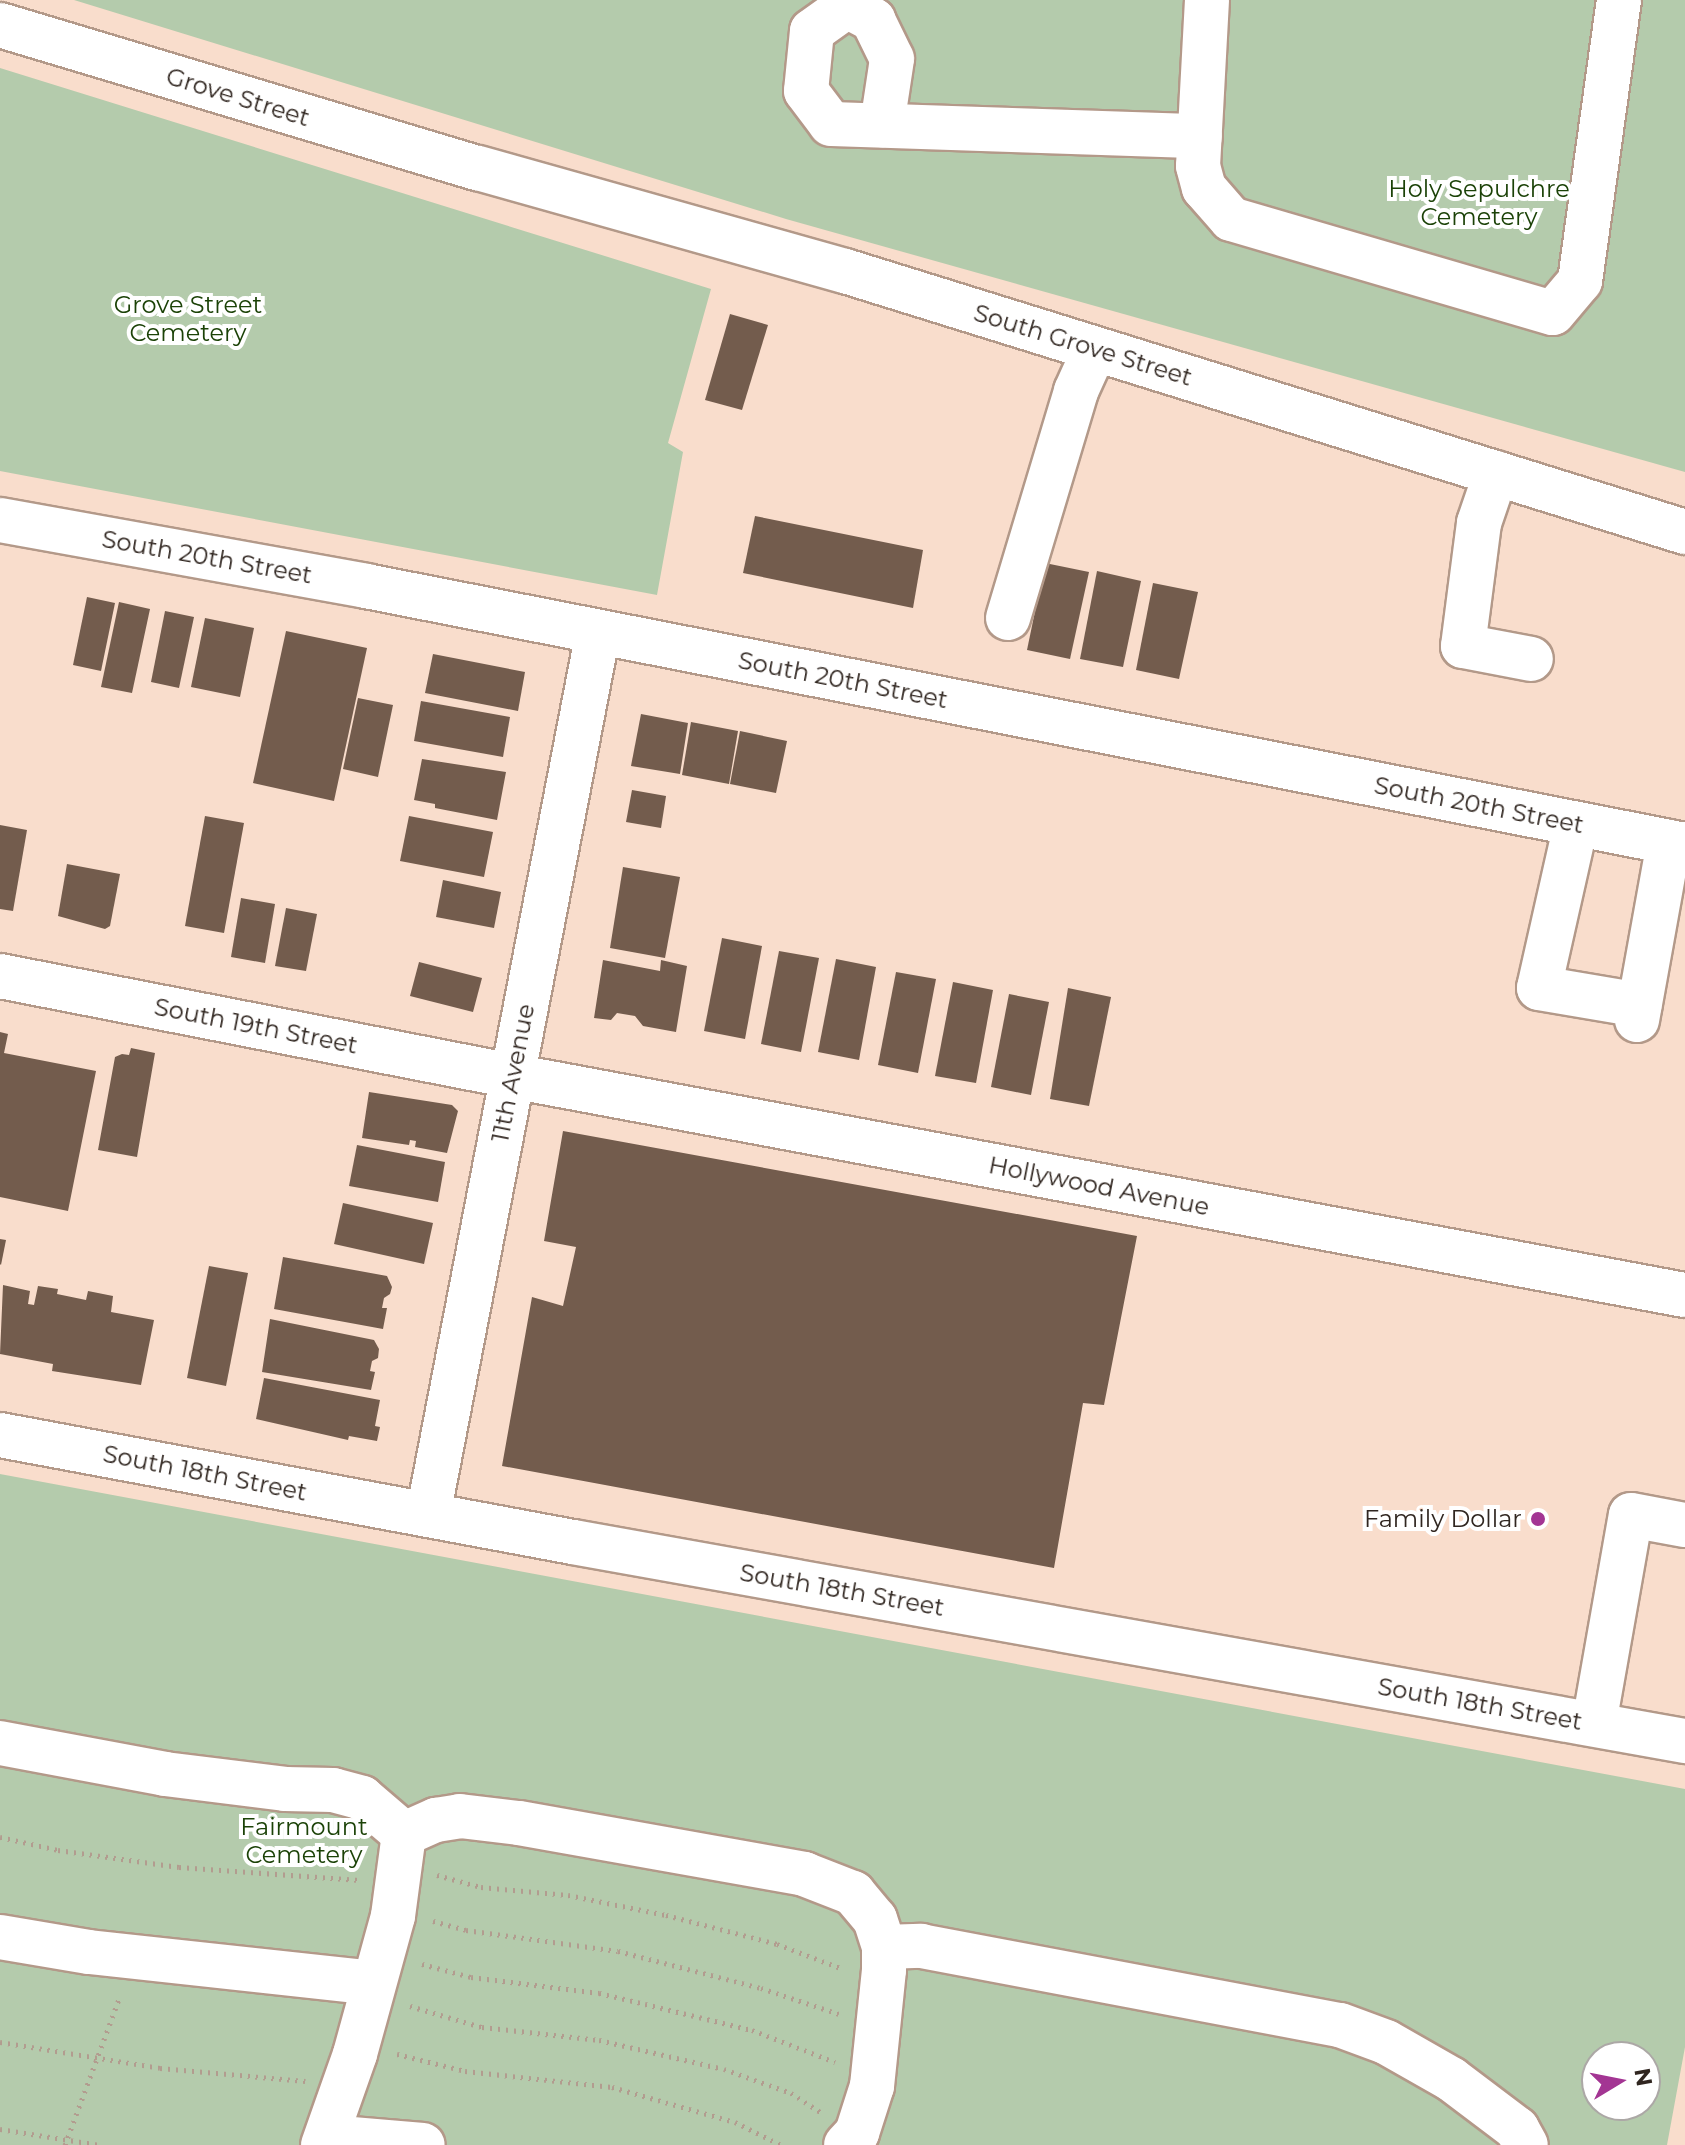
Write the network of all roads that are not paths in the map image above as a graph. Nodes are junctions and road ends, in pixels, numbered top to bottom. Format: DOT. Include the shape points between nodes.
graph roads {
  1 [pos="1207,0"];
  2 [pos="1619,0"];
  3 [pos="848,3"];
  4 [pos="0,25"];
  5 [pos="882,125"];
  6 [pos="1200,136"];
  7 [pos="478,168"];
  8 [pos="1095,349"];
  9 [pos="1496,473"];
  10 [pos="0,520"];
  11 [pos="1685,532"];
  12 [pos="1008,618"];
  13 [pos="598,632"];
  14 [pos="1531,659"];
  15 [pos="1576,824"];
  16 [pos="1677,844"];
  17 [pos="0,976"];
  18 [pos="512,1076"];
  19 [pos="1685,1295"];
  20 [pos="0,1435"];
  21 [pos="428,1515"];
  22 [pos="1685,1525"];
  23 [pos="1594,1724"];
  24 [pos="1685,1741"];
  25 [pos="0,1743"];
  26 [pos="404,1834"];
  27 [pos="0,1937"];
  28 [pos="868,1960"];
  29 [pos="389,1994"];
  30 [pos="839,2133"];
  31 [pos="326,2141"];
  32 [pos="423,2145"];
  33 [pos="1526,2145"];
  1 -- 6 [label="street"];
  2 -- 6 [label="street" via="1580,281 1553,313 1231,219 1204,188 1198,166"];
  3 -- 5 [label="street" via="873,20 892,59"];
  3 -- 5 [label="street" via="812,31 806,91 831,124"];
  4 -- 7 [label="street, Grove Street"];
  5 -- 6 [label="street"];
  7 -- 8 [label="street, South Grove Street" via="845,271"];
  8 -- 9 [label="street, South Grove Street"];
  8 -- 12 [label="street" via="1076,391"];
  9 -- 11 [label="street, South Grove Street"];
  9 -- 14 [label="street" via="1479,523 1463,646"];
  10 -- 13 [label="street, South 20th Street"];
  13 -- 15 [label="street, South 20th Street"];
  13 -- 18 [label="street, 11th Avenue"];
  15 -- 16 [label="street, South 20th Street"];
  15 -- 16 [label="street" via="1539,988 1638,1012"];
  17 -- 18 [label="street, South 19th Street"];
  18 -- 19 [label="street, Hollywood Avenue"];
  18 -- 21 [label="street, 11th Avenue"];
  20 -- 21 [label="street, South 18th Street"];
  21 -- 23 [label="street, South 18th Street"];
  22 -- 23 [label="street" via="1631,1515"];
  23 -- 24 [label="street, South 18th Street"];
  25 -- 26 [label="street" via="165,1774 333,1790 362,1798"];
  26 -- 28 [label="street" via="460,1816 804,1874 853,1893 875,1919"];
  26 -- 29 [label="street"];
  27 -- 29 [label="street"];
  28 -- 30 [label="street" via="872,2086 857,2133"];
  28 -- 33 [label="street" via="921,1946 1340,2025 1386,2042 1451,2079 1517,2129"];
  29 -- 31 [label="street"];
  31 -- 32 [label="street"];
}
